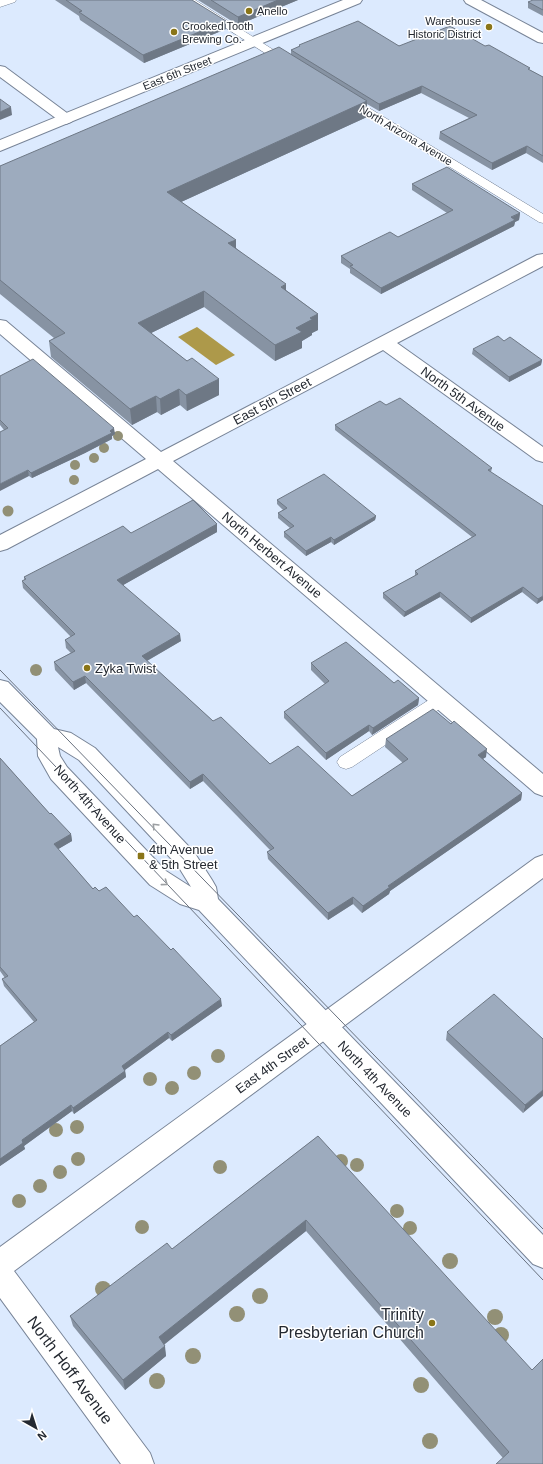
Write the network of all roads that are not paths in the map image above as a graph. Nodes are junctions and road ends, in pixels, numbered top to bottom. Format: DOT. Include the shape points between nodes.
graph roads {
  1 [pos="11,0"];
  2 [pos="187,0"];
  3 [pos="355,0"];
  4 [pos="471,0"];
  5 [pos="0,4"];
  6 [pos="543,39"];
  7 [pos="254,42"];
  8 [pos="295,67"];
  9 [pos="0,70"];
  10 [pos="336,92"];
  11 [pos="66,119"];
  12 [pos="0,146"];
  13 [pos="543,218"];
  14 [pos="543,259"];
  15 [pos="2,329"];
  16 [pos="384,342"];
  17 [pos="543,456"];
  18 [pos="160,460"];
  19 [pos="0,544"];
  20 [pos="0,688"];
  21 [pos="442,700"];
  22 [pos="48,737"];
  23 [pos="346,762"];
  24 [pos="543,786"];
  25 [pos="543,865"];
  26 [pos="207,903"];
  27 [pos="325,1026"];
  28 [pos="543,1255"];
  29 [pos="0,1264"];
  30 [pos="0,1275"];
  31 [pos="139,1464"];
  1 -- 5 [label="lane"];
  2 -- 7 [label="lane"];
  3 -- 7 [label="street, East 6th Street"];
  4 -- 6 [label="street"];
  7 -- 8 [label="lane"];
  7 -- 11 [label="street, East 6th Street"];
  9 -- 11 [label="street"];
  10 -- 13 [label="lane, North Arizona Avenue"];
  11 -- 12 [label="street, East 6th Street"];
  14 -- 16 [label="street, East 5th Street"];
  15 -- 18 [label="street, North Herbert Avenue"];
  16 -- 17 [label="street, North 5th Avenue"];
  16 -- 18 [label="street, East 5th Street"];
  18 -- 19 [label="street, East 5th Street"];
  18 -- 21 [label="street, North Herbert Avenue"];
  20 -- 22 [label="street"];
  21 -- 23 [label="lane"];
  21 -- 24 [label="street, North Herbert Avenue"];
  26 -- 22 [label="street, North 4th Avenue, one-way" via="204,887 186,859 87,754 63,739"];
  22 -- 26 [label="street, North 4th Avenue, one-way" via="46,749 59,773 158,878 188,897"];
  25 -- 27 [label="street, East 4th Street"];
  26 -- 27 [label="street, North 4th Avenue"];
  27 -- 28 [label="street, North 4th Avenue"];
  27 -- 29 [label="street, East 4th Street"];
  30 -- 31 [label="street, North Hoff Avenue"];
}
